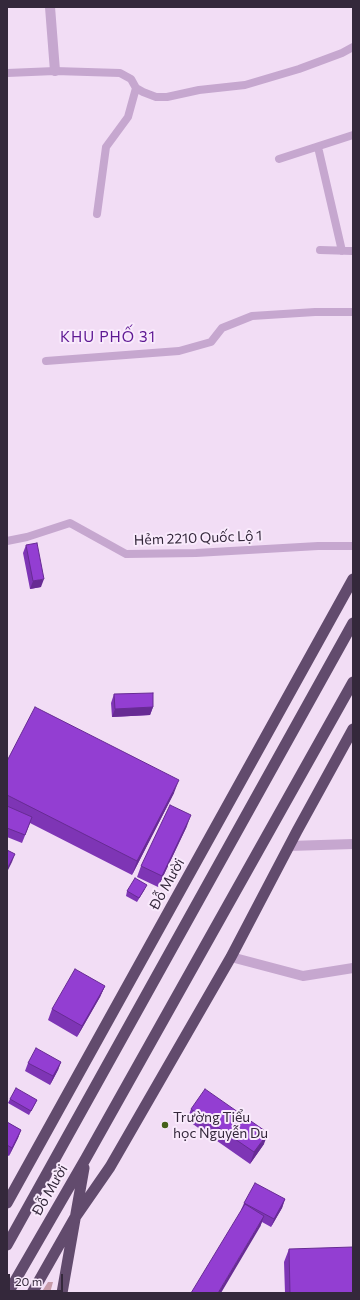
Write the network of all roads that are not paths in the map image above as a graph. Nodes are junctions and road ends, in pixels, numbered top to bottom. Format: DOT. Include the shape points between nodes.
graph roads {
  1 [pos="50,7"];
  2 [pos="353,47"];
  3 [pos="56,71"];
  4 [pos="7,73"];
  5 [pos="136,88"];
  6 [pos="353,135"];
  7 [pos="318,147"];
  8 [pos="279,160"];
  9 [pos="97,214"];
  10 [pos="320,250"];
  11 [pos="342,251"];
  12 [pos="353,251"];
  13 [pos="353,312"];
  14 [pos="46,361"];
  15 [pos="7,541"];
  16 [pos="353,546"];
  17 [pos="353,579"];
  18 [pos="353,623"];
  19 [pos="353,682"];
  20 [pos="353,729"];
  21 [pos="353,844"];
  22 [pos="289,846"];
  23 [pos="231,957"];
  24 [pos="353,968"];
  25 [pos="86,1158"];
  26 [pos="7,1203"];
  27 [pos="74,1219"];
  28 [pos="7,1245"];
  29 [pos="8,1293"];
  30 [pos="32,1293"];
  31 [pos="62,1293"];
  1 -- 3 [label="street"];
  2 -- 5 [label="lane" via="299,69 246,85 199,90 167,97 156,97"];
  3 -- 4 [label="lane"];
  3 -- 5 [label="lane" via="120,73 131,79"];
  5 -- 9 [label="lane" via="128,117 106,147"];
  6 -- 7 [label="lane"];
  7 -- 8 [label="lane"];
  7 -- 11 [label="lane"];
  10 -- 11 [label="lane"];
  11 -- 12 [label="lane"];
  13 -- 14 [label="lane" via="252,316 222,328 211,342 179,351"];
  15 -- 16 [label="lane, Hẻm 2210 Quốc Lộ 1" via="70,523 126,554"];
  17 -- 26 [label="highway, Đỗ Mười"];
  18 -- 28 [label="highway, Đỗ Mười"];
  19 -- 25 [label="highway, Đỗ Mười"];
  20 -- 22 [label="highway"];
  21 -- 22 [label="street"];
  22 -- 23 [label="highway"];
  23 -- 24 [label="street" via="304,976"];
  23 -- 27 [label="highway" via="110,1167"];
  25 -- 27 [label="highway"];
  25 -- 29 [label="highway, Đỗ Mười"];
  27 -- 30 [label="highway"];
  27 -- 31 [label="highway"];
}
